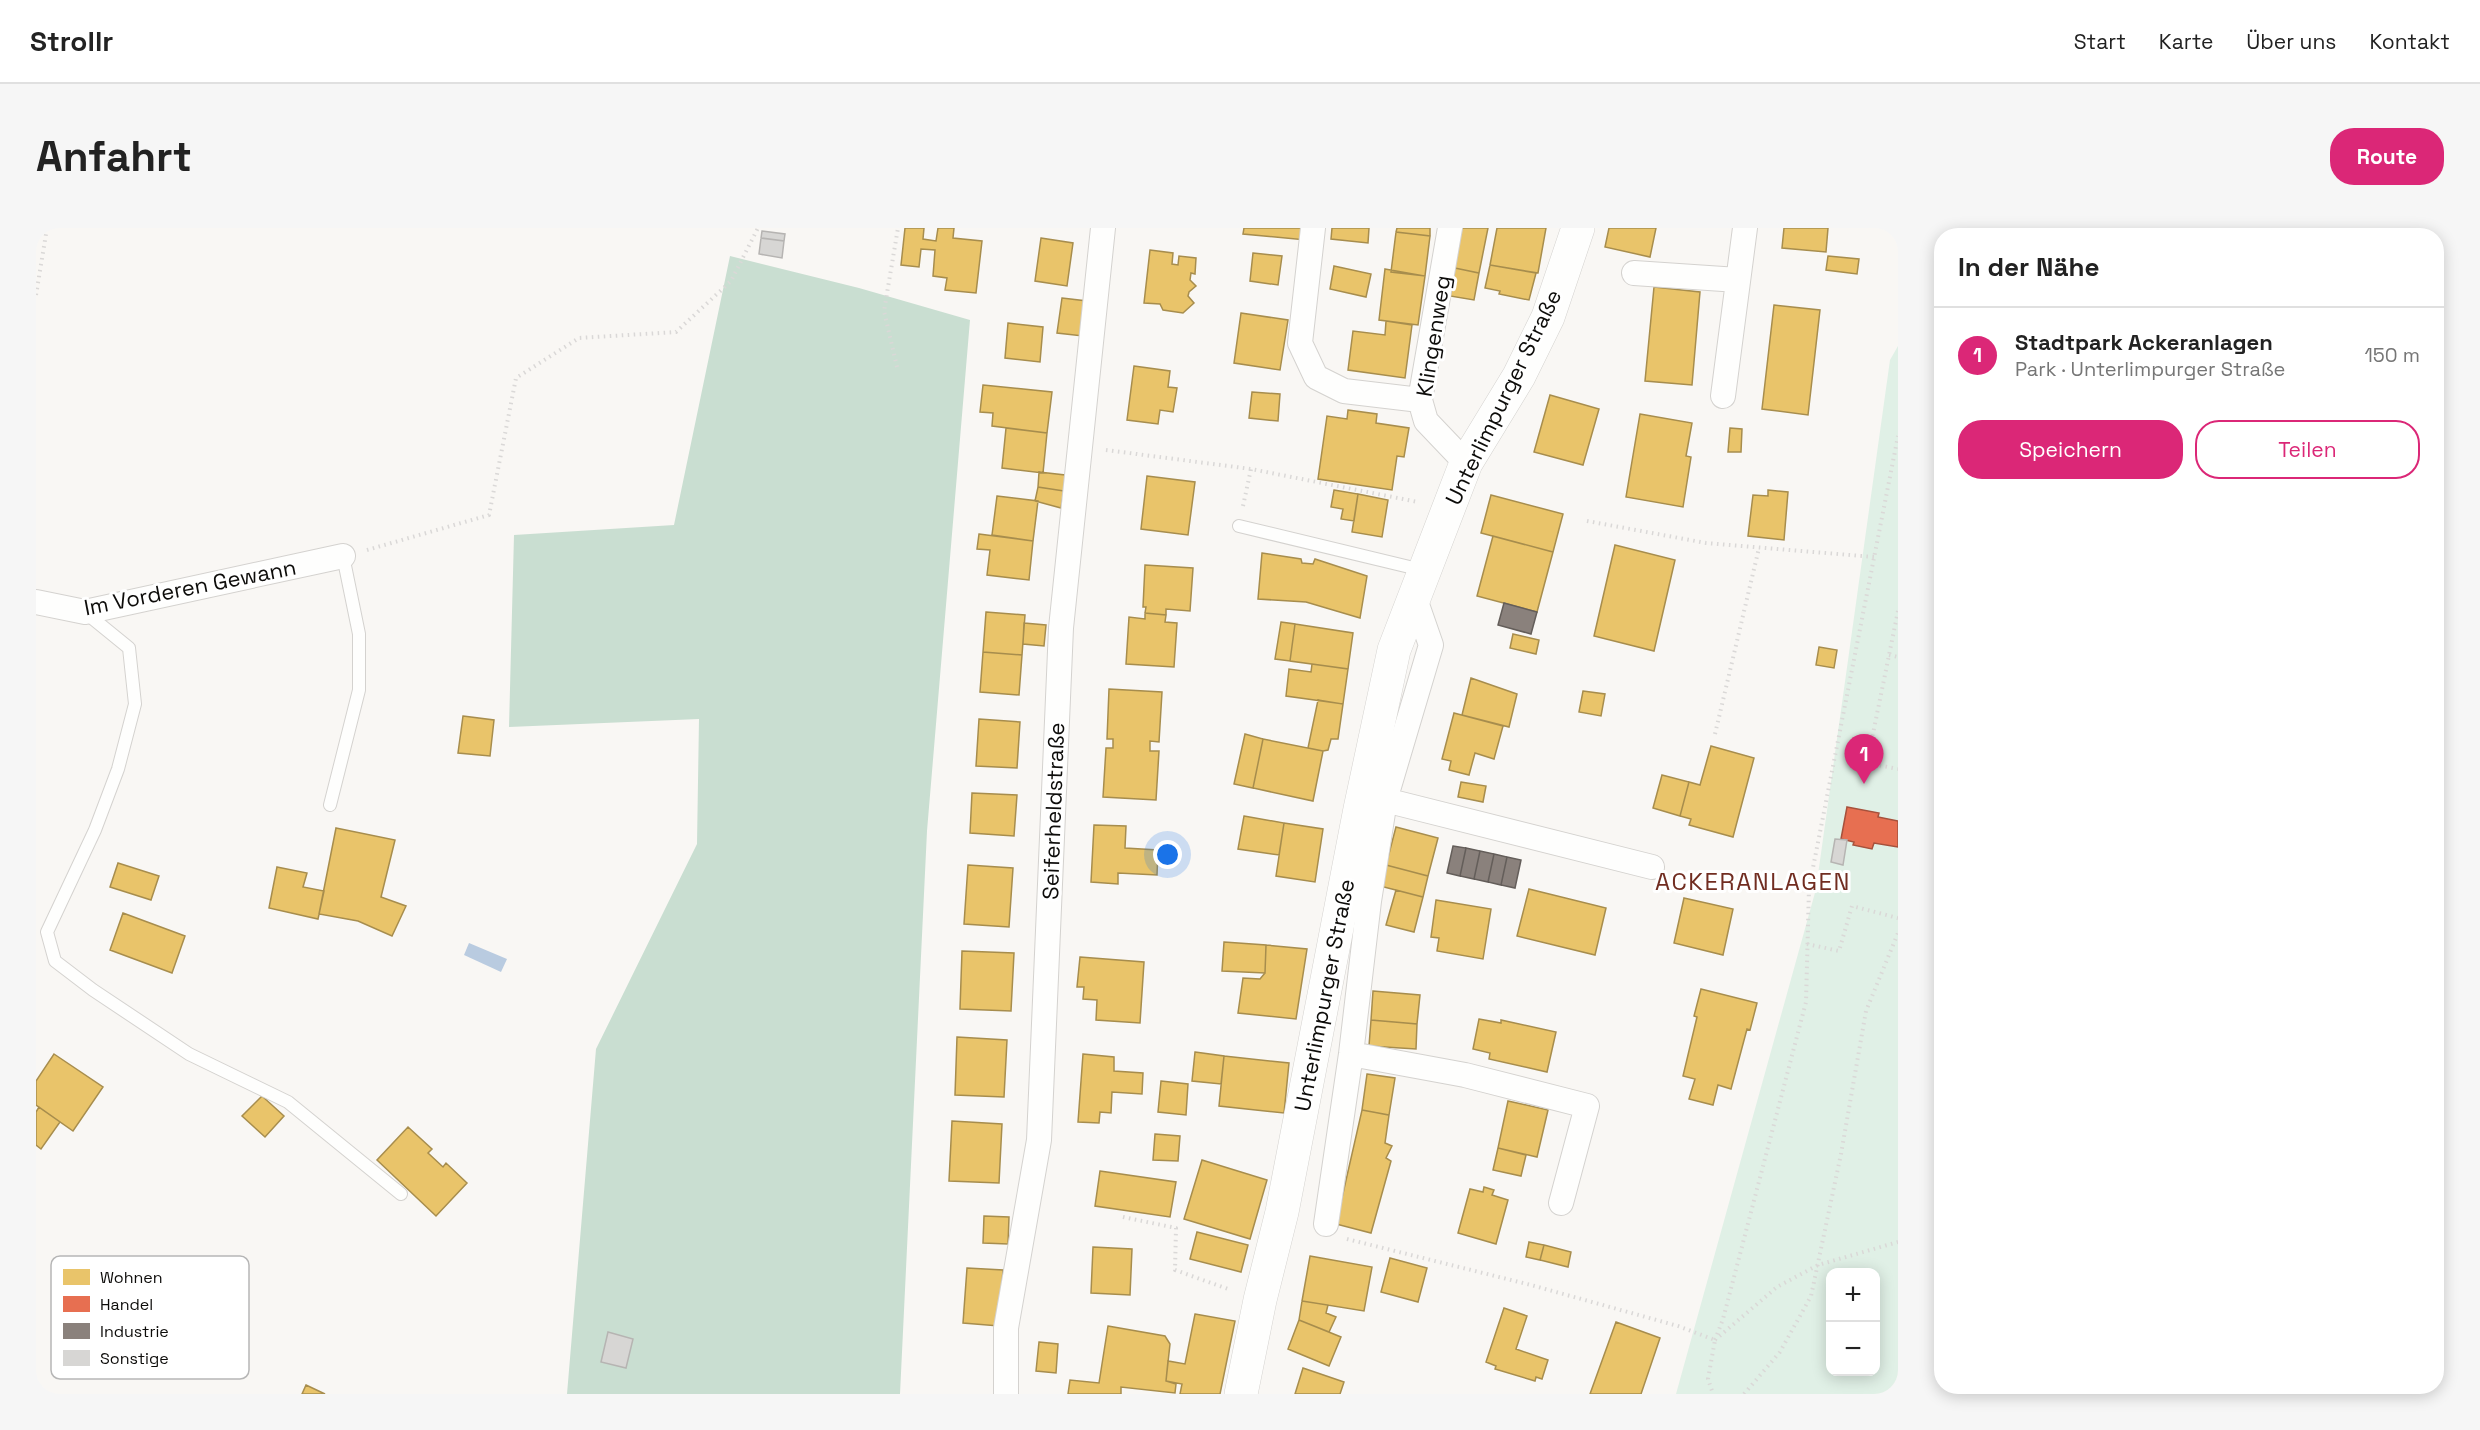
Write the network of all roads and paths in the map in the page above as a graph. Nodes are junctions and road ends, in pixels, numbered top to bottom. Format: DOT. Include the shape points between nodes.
graph roads {
  1 [pos="47,228"];
  2 [pos="758,228"];
  3 [pos="898,228"];
  4 [pos="1103,228"];
  5 [pos="1313,228"];
  6 [pos="1450,228"];
  7 [pos="1578,228"];
  8 [pos="1745,228"];
  9 [pos="1635,273"];
  10 [pos="1738,280"];
  11 [pos="36,295"];
  12 [pos="897,367"];
  13 [pos="1723,396"];
  14 [pos="1420,400"];
  15 [pos="1898,436"];
  16 [pos="1080,446"];
  17 [pos="1466,463"];
  18 [pos="1251,469"];
  19 [pos="1448,508"];
  20 [pos="1587,521"];
  21 [pos="1239,526"];
  22 [pos="1759,548"];
  23 [pos="343,556"];
  24 [pos="1874,557"];
  25 [pos="1419,584"];
  26 [pos="36,602"];
  27 [pos="1898,611"];
  28 [pos="86,612"];
  29 [pos="1889,656"];
  30 [pos="1898,657"];
  31 [pos="1715,734"];
  32 [pos="1898,769"];
  33 [pos="1385,800"];
  34 [pos="330,805"];
  35 [pos="1652,867"];
  36 [pos="1898,918"];
  37 [pos="1898,933"];
  38 [pos="1807,944"];
  39 [pos="1351,1054"];
  40 [pos="401,1194"];
  41 [pos="1561,1203"];
  42 [pos="1123,1217"];
  43 [pos="1326,1224"];
  44 [pos="1898,1242"];
  45 [pos="1818,1264"];
  46 [pos="1260,1300"];
  47 [pos="1715,1340"];
  48 [pos="1006,1394"];
  49 [pos="1241,1394"];
  50 [pos="1713,1394"];
  51 [pos="1744,1394"];
  1 -- 11 [label="path"];
  2 -- 23 [label="path" via="731,281 676,332 579,338 516,378 489,515"];
  3 -- 12 [label="path" via="884,311"];
  4 -- 16 [label="street, Seiferheldstraße"];
  5 -- 14 [label="street" via="1300,343 1316,377 1344,391"];
  6 -- 14 [label="street, Klingenweg"];
  7 -- 17 [label="street, Unterlimpurger Straße" via="1548,316 1519,376"];
  8 -- 10 [label="street"];
  9 -- 10 [label="street"];
  10 -- 13 [label="street"];
  14 -- 17 [label="street, Klingenweg" via="1426,421"];
  15 -- 24 [label="path"];
  16 -- 18 [label="path"];
  16 -- 48 [label="street, Seiferheldstraße" via="1061,628 1039,1140 1006,1328"];
  17 -- 19 [label="street, Unterlimpurger Straße"];
  18 -- 19 [label="path"];
  18 -- 21 [label="path"];
  19 -- 25 [label="street, Unterlimpurger Straße"];
  20 -- 22 [label="path" via="1706,543"];
  21 -- 25 [label="lane"];
  22 -- 24 [label="path"];
  22 -- 31 [label="path"];
  23 -- 28 [label="street, Im Vorderen Gewann"];
  23 -- 34 [label="lane" via="359,634 359,690"];
  24 -- 38 [label="path" via="1809,888"];
  25 -- 33 [label="street, Unterlimpurger Straße" via="1431,645"];
  25 -- 46 [label="street, Unterlimpurger Straße" via="1392,662 1282,1212"];
  26 -- 28 [label="street, Im Vorderen Gewann"];
  27 -- 29 [label="path"];
  28 -- 40 [label="lane" via="129,648 135,704 118,769 95,831 47,932 55,961 189,1054 288,1102"];
  29 -- 30 [label="path"];
  29 -- 32 [label="path" via="1867,763"];
  33 -- 35 [label="street"];
  33 -- 39 [label="street, Unterlimpurger Straße"];
  36 -- 38 [label="path" via="1852,906 1839,951"];
  37 -- 45 [label="path" via="1866,1011"];
  38 -- 47 [label="path" via="1806,1002"];
  39 -- 41 [label="street, Unterlimpurger Straße" via="1465,1075 1587,1106"];
  39 -- 43 [label="street, Unterlimpurger Straße"];
  42 -- 46 [label="path" via="1176,1228 1175,1270"];
  43 -- 47 [label="path" via="1336,1236 1678,1326"];
  44 -- 45 [label="path"];
  45 -- 47 [label="path" via="1777,1287"];
  45 -- 51 [label="path" via="1811,1296 1780,1352"];
  46 -- 49 [label="street, Unterlimpurger Straße"];
  47 -- 50 [label="path" via="1708,1379"];
}
